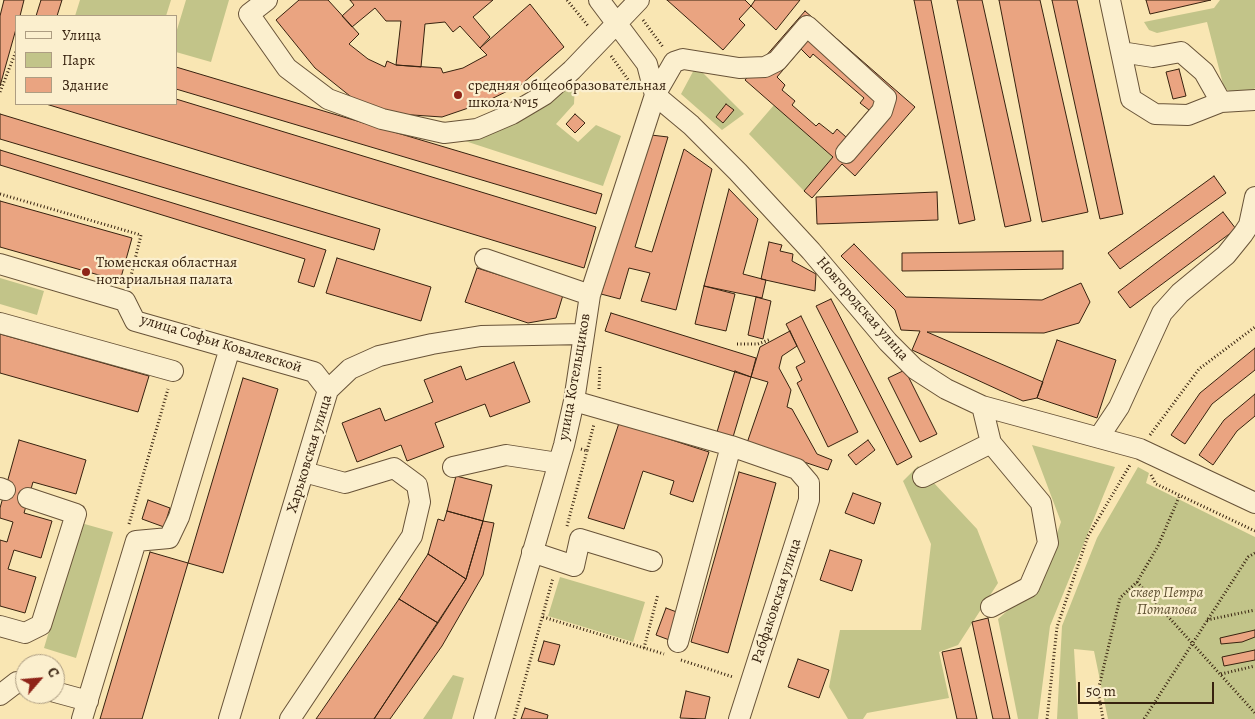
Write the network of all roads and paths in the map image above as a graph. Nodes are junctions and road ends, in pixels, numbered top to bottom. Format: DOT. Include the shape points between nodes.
graph roads {
  1 [pos="267,0"];
  2 [pos="599,0"];
  3 [pos="639,0"];
  4 [pos="1110,0"];
  5 [pos="616,23"];
  6 [pos="1121,52"];
  7 [pos="15,54"];
  8 [pos="0,92"];
  9 [pos="655,95"];
  10 [pos="1255,100"];
  11 [pos="1221,102"];
  12 [pos="846,153"];
  13 [pos="0,194"];
  14 [pos="1255,197"];
  15 [pos="485,259"];
  16 [pos="0,264"];
  17 [pos="590,295"];
  18 [pos="124,301"];
  19 [pos="0,322"];
  20 [pos="1255,327"];
  21 [pos="584,334"];
  22 [pos="771,339"];
  23 [pos="737,344"];
  24 [pos="230,348"];
  25 [pos="173,371"];
  26 [pos="328,390"];
  27 [pos="574,401"];
  28 [pos="982,406"];
  29 [pos="1099,437"];
  30 [pos="991,444"];
  31 [pos="730,446"];
  32 [pos="1140,449"];
  33 [pos="587,451"];
  34 [pos="558,463"];
  35 [pos="453,467"];
  36 [pos="1148,470"];
  37 [pos="304,472"];
  38 [pos="923,477"];
  39 [pos="1179,497"];
  40 [pos="28,498"];
  41 [pos="1255,503"];
  42 [pos="1174,510"];
  43 [pos="1255,531"];
  44 [pos="136,541"];
  45 [pos="532,552"];
  46 [pos="1255,553"];
  47 [pos="558,561"];
  48 [pos="652,561"];
  49 [pos="1137,582"];
  50 [pos="658,594"];
  51 [pos="992,607"];
  52 [pos="1255,610"];
  53 [pos="1207,620"];
  54 [pos="0,626"];
  55 [pos="678,642"];
  56 [pos="1192,643"];
  57 [pos="644,648"];
  58 [pos="1255,666"];
  59 [pos="1220,674"];
  60 [pos="15,684"];
  61 [pos="0,695"];
  62 [pos="65,698"];
  63 [pos="85,710"];
  64 [pos="1255,713"];
  65 [pos="229,719"];
  66 [pos="290,719"];
  67 [pos="484,719"];
  68 [pos="514,719"];
  69 [pos="739,719"];
  70 [pos="1047,719"];
  71 [pos="1104,719"];
  72 [pos="1144,719"];
  1 -- 5 [label="street" via="249,14 287,68 328,99 382,118 444,132 477,129 544,95"];
  2 -- 5 [label="street"];
  3 -- 5 [label="street"];
  4 -- 6 [label="street"];
  5 -- 9 [label="street" via="647,64"];
  6 -- 11 [label="street" via="1152,57 1181,52 1204,72"];
  6 -- 11 [label="street" via="1131,99 1155,114 1188,115"];
  7 -- 8 [label="path"];
  9 -- 12 [label="street, улица Котельщиков" via="674,62 683,59 739,68 765,67 777,61 807,26 886,98 882,111"];
  9 -- 17 [label="street, улица Котельщиков"];
  9 -- 28 [label="street, Новгородская улица" via="738,172 908,362 946,389"];
  10 -- 11 [label="street"];
  13 -- 18 [label="path" via="142,235"];
  14 -- 29 [label="street" via="1249,224 1243,234 1226,255 1180,293 1162,313 1119,406"];
  15 -- 17 [label="street"];
  16 -- 18 [label="street, улица Софьи Ковалевской"];
  17 -- 21 [label="street, улица Котельщиков"];
  18 -- 24 [label="street, улица Софьи Ковалевской" via="135,321"];
  19 -- 25 [label="street"];
  20 -- 32 [label="path" via="1199,369"];
  21 -- 26 [label="street, Харьковская улица" via="481,336 432,344 379,356 350,368"];
  21 -- 27 [label="street, улица Котельщиков"];
  22 -- 23 [label="path" via="758,344"];
  24 -- 26 [label="street, улица Софьи Ковалевской" via="314,372"];
  24 -- 44 [label="street" via="170,538"];
  25 -- 44 [label="path" via="128,522"];
  26 -- 37 [label="street, Харьковская улица"];
  27 -- 31 [label="street"];
  27 -- 34 [label="street, улица Котельщиков"];
  28 -- 29 [label="street, Новгородская улица"];
  28 -- 30 [label="street"];
  29 -- 32 [label="street, Новгородская улица"];
  30 -- 38 [label="street"];
  30 -- 51 [label="street" via="1041,503 1048,543 1029,587"];
  31 -- 55 [label="street"];
  31 -- 69 [label="street, Рабфаковская улица" via="797,469 809,483 810,500"];
  32 -- 41 [label="street, Новгородская улица"];
  32 -- 70 [label="path" via="1088,536 1057,627"];
  33 -- 47 [label="path"];
  34 -- 35 [label="street" via="506,455"];
  34 -- 45 [label="street, улица Котельщиков"];
  36 -- 39 [label="path" via="1156,484"];
  37 -- 65 [label="street, Харьковская улица"];
  37 -- 66 [label="street" via="345,483 394,468 417,486 420,502 412,536"];
  39 -- 42 [label="path"];
  39 -- 43 [label="path"];
  39 -- 49 [label="path" via="1158,546"];
  40 -- 54 [label="street" via="76,514 41,625 25,633"];
  44 -- 63 [label="street"];
  45 -- 47 [label="street"];
  45 -- 67 [label="street, улица Котельщиков"];
  46 -- 53 [label="path" via="1248,557"];
  47 -- 48 [label="street" via="574,566 580,540"];
  47 -- 68 [label="path"];
  49 -- 56 [label="path"];
  49 -- 71 [label="path" via="1120,598 1098,691"];
  50 -- 57 [label="path"];
  52 -- 53 [label="path"];
  53 -- 56 [label="path"];
  56 -- 59 [label="path"];
  56 -- 72 [label="path"];
  58 -- 59 [label="path"];
  59 -- 64 [label="path"];
  60 -- 61 [label="street"];
  62 -- 63 [label="street"];
}
